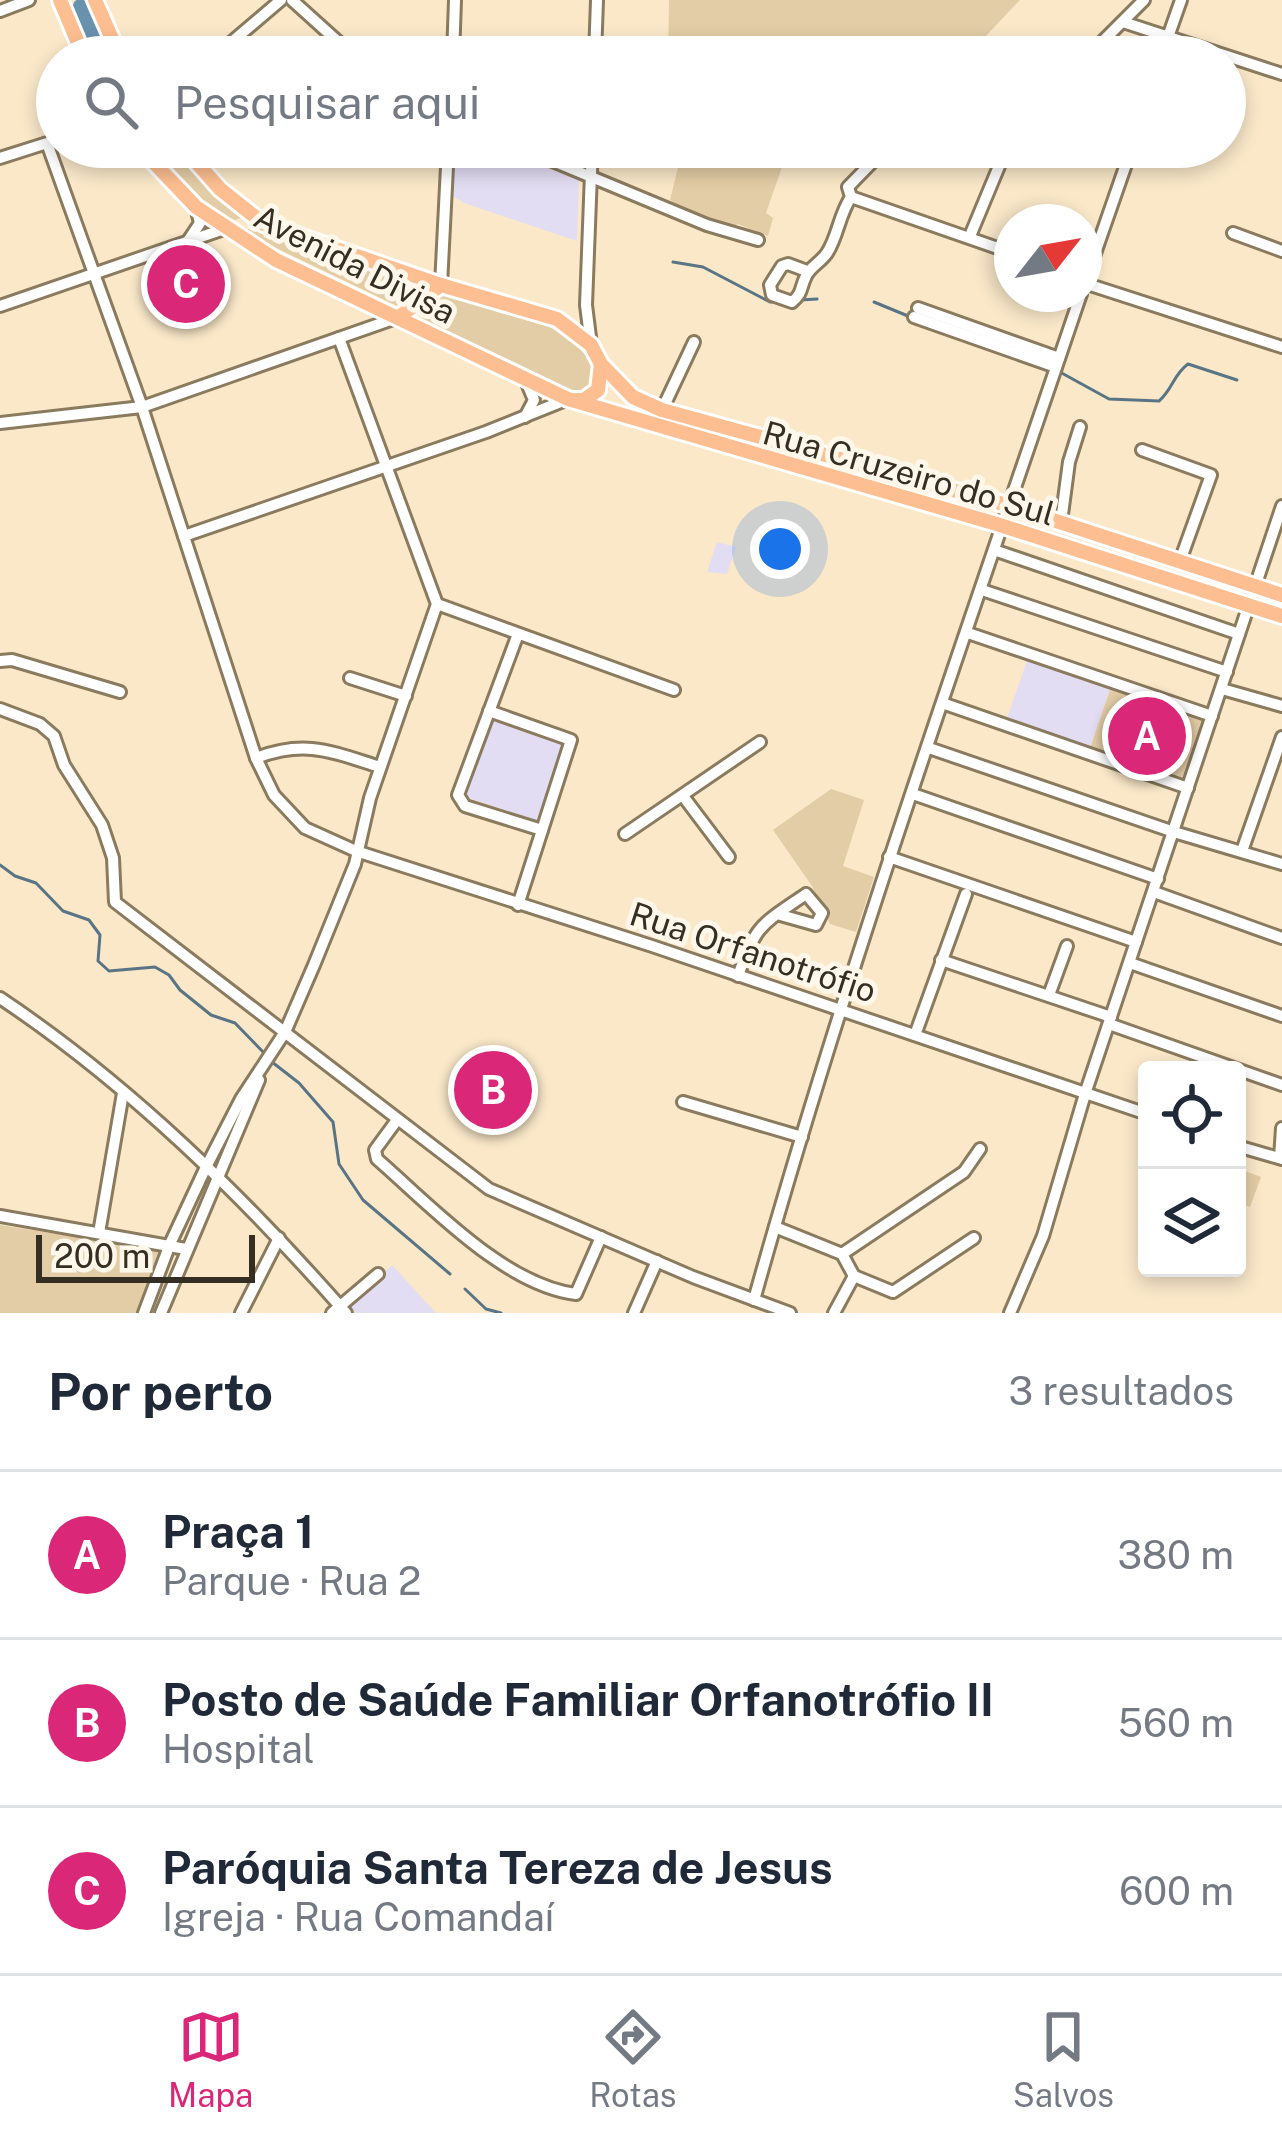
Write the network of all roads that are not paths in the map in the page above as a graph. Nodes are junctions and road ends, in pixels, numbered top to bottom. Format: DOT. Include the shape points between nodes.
graph roads {
  1 [pos="29,0"];
  2 [pos="60,0"];
  3 [pos="95,0"];
  4 [pos="281,0"];
  5 [pos="292,0"];
  6 [pos="455,0"];
  7 [pos="597,0"];
  8 [pos="1144,0"];
  9 [pos="1180,0"];
  10 [pos="0,11"];
  11 [pos="1123,22"];
  12 [pos="75,36"];
  13 [pos="111,36"];
  14 [pos="239,36"];
  15 [pos="332,36"];
  16 [pos="454,36"];
  17 [pos="596,36"];
  18 [pos="1109,36"];
  19 [pos="1162,36"];
  20 [pos="1168,36"];
  21 [pos="1246,63"];
  22 [pos="1282,74"];
  23 [pos="36,147"];
  24 [pos="0,158"];
  25 [pos="56,168"];
  26 [pos="159,168"];
  27 [pos="202,168"];
  28 [pos="447,168"];
  29 [pos="567,168"];
  30 [pos="591,168"];
  31 [pos="867,168"];
  32 [pos="998,168"];
  33 [pos="1125,168"];
  34 [pos="590,178"];
  35 [pos="851,197"];
  36 [pos="196,207"];
  37 [pos="264,224"];
  38 [pos="224,229"];
  39 [pos="1102,233"];
  40 [pos="1233,233"];
  41 [pos="970,236"];
  42 [pos="758,240"];
  43 [pos="186,243"];
  44 [pos="994,246"];
  45 [pos="1282,251"];
  46 [pos="807,272"];
  47 [pos="94,274"];
  48 [pos="441,285"];
  49 [pos="1102,290"];
  50 [pos="358,300"];
  51 [pos="586,305"];
  52 [pos="0,306"];
  53 [pos="1075,312"];
  54 [pos="916,313"];
  55 [pos="400,317"];
  56 [pos="557,319"];
  57 [pos="362,331"];
  58 [pos="339,338"];
  59 [pos="694,342"];
  60 [pos="591,345"];
  61 [pos="1282,347"];
  62 [pos="1058,363"];
  63 [pos="601,364"];
  64 [pos="525,380"];
  65 [pos="568,399"];
  66 [pos="142,406"];
  67 [pos="662,410"];
  68 [pos="523,419"];
  69 [pos="0,422"];
  70 [pos="1080,427"];
  71 [pos="1142,449"];
  72 [pos="384,467"];
  73 [pos="1007,506"];
  74 [pos="1282,506"];
  75 [pos="1061,523"];
  76 [pos="1000,525"];
  77 [pos="184,536"];
  78 [pos="994,550"];
  79 [pos="1180,561"];
  80 [pos="1254,585"];
  81 [pos="982,590"];
  82 [pos="1282,595"];
  83 [pos="437,604"];
  84 [pos="1247,606"];
  85 [pos="1282,616"];
  86 [pos="968,633"];
  87 [pos="518,634"];
  88 [pos="1239,634"];
  89 [pos="0,661"];
  90 [pos="1227,672"];
  91 [pos="350,678"];
  92 [pos="1222,689"];
  93 [pos="674,690"];
  94 [pos="120,692"];
  95 [pos="406,696"];
  96 [pos="944,704"];
  97 [pos="1282,706"];
  98 [pos="0,709"];
  99 [pos="489,711"];
  100 [pos="1213,716"];
  101 [pos="1282,737"];
  102 [pos="760,742"];
  103 [pos="929,748"];
  104 [pos="256,758"];
  105 [pos="380,767"];
  106 [pos="1188,788"];
  107 [pos="913,794"];
  108 [pos="683,796"];
  109 [pos="542,830"];
  110 [pos="1174,832"];
  111 [pos="625,834"];
  112 [pos="356,851"];
  113 [pos="1242,851"];
  114 [pos="729,856"];
  115 [pos="889,856"];
  116 [pos="1282,864"];
  117 [pos="1156,886"];
  118 [pos="966,893"];
  119 [pos="518,905"];
  120 [pos="777,914"];
  121 [pos="1282,938"];
  122 [pos="1136,942"];
  123 [pos="1067,946"];
  124 [pos="941,960"];
  125 [pos="1130,963"];
  126 [pos="738,976"];
  127 [pos="1049,995"];
  128 [pos="0,998"];
  129 [pos="841,1011"];
  130 [pos="1282,1016"];
  131 [pos="1110,1020"];
  132 [pos="285,1032"];
  133 [pos="915,1035"];
  134 [pos="267,1062"];
  135 [pos="1282,1085"];
  136 [pos="123,1093"];
  137 [pos="1084,1094"];
  138 [pos="683,1102"];
  139 [pos="1138,1113"];
  140 [pos="397,1120"];
  141 [pos="1282,1128"];
  142 [pos="802,1137"];
  143 [pos="980,1149"];
  144 [pos="1246,1149"];
  145 [pos="1281,1159"];
  146 [pos="206,1167"];
  147 [pos="219,1177"];
  148 [pos="0,1216"];
  149 [pos="776,1227"];
  150 [pos="99,1233"];
  151 [pos="279,1238"];
  152 [pos="601,1238"];
  153 [pos="974,1238"];
  154 [pos="170,1244"];
  155 [pos="186,1249"];
  156 [pos="842,1254"];
  157 [pos="658,1261"];
  158 [pos="378,1274"];
  159 [pos="854,1276"];
  160 [pos="754,1300"];
  161 [pos="339,1310"];
  162 [pos="144,1313"];
  163 [pos="160,1313"];
  164 [pos="242,1313"];
  165 [pos="634,1313"];
  166 [pos="790,1313"];
  167 [pos="834,1313"];
  168 [pos="1010,1313"];
  1 -- 10 [label="street"];
  2 -- 12 [label="main road"];
  3 -- 13 [label="main road"];
  4 -- 14 [label="street"];
  5 -- 15 [label="street"];
  6 -- 16 [label="street"];
  7 -- 17 [label="street"];
  8 -- 11 [label="street"];
  9 -- 20 [label="street"];
  11 -- 18 [label="street"];
  11 -- 19 [label="street"];
  21 -- 22 [label="street"];
  23 -- 24 [label="street, Rua Orfanotrófio"];
  25 -- 47 [label="street, Rua Orfanotrófio"];
  26 -- 36 [label="main road, Avenida Divisa"];
  27 -- 37 [label="main road, Avenida Divisa"];
  28 -- 48 [label="street"];
  29 -- 34 [label="street"];
  30 -- 34 [label="street"];
  31 -- 35 [label="street" via="848,187"];
  32 -- 41 [label="street"];
  33 -- 39 [label="street"];
  34 -- 42 [label="street"];
  34 -- 51 [label="street"];
  35 -- 41 [label="street"];
  35 -- 46 [label="street" via="830,248"];
  36 -- 38 [label="main road, Avenida Divisa"];
  36 -- 43 [label="street" via="200,223"];
  37 -- 38 [label="main road"];
  37 -- 48 [label="main road, Avenida Divisa"];
  38 -- 43 [label="street"];
  38 -- 50 [label="main road, Avenida Divisa"];
  40 -- 45 [label="street"];
  41 -- 44 [label="street"];
  43 -- 47 [label="street"];
  47 -- 52 [label="street"];
  47 -- 66 [label="street, Rua Orfanotrófio"];
  48 -- 55 [label="main road"];
  48 -- 56 [label="main road, Avenida Divisa"];
  49 -- 61 [label="street"];
  50 -- 55 [label="main road, Avenida Divisa"];
  50 -- 57 [label="street" via="367,312"];
  51 -- 56 [label="street" via="570,320"];
  51 -- 60 [label="street"];
  53 -- 62 [label="street"];
  54 -- 62 [label="street"];
  55 -- 57 [label="street"];
  55 -- 64 [label="main road, Avenida Divisa"];
  56 -- 60 [label="main road, Avenida Divisa"];
  57 -- 58 [label="street"];
  58 -- 66 [label="street"];
  58 -- 72 [label="street"];
  59 -- 67 [label="street"];
  60 -- 63 [label="main road, Avenida Divisa"];
  62 -- 73 [label="street"];
  63 -- 65 [label="main road" via="598,390"];
  63 -- 67 [label="main road, Rua Cruzeiro do Sul" via="633,397"];
  64 -- 65 [label="main road, Avenida Divisa"];
  64 -- 68 [label="street" via="535,400"];
  65 -- 68 [label="street"];
  65 -- 76 [label="main road, Rua Cruzeiro do Sul"];
  66 -- 69 [label="street"];
  66 -- 77 [label="street, Rua Orfanotrófio"];
  67 -- 73 [label="main road, Rua Cruzeiro do Sul"];
  68 -- 72 [label="street"];
  70 -- 75 [label="street"];
  71 -- 79 [label="street" via="1211,475"];
  72 -- 77 [label="street"];
  72 -- 83 [label="street"];
  73 -- 75 [label="main road, Rua Cruzeiro do Sul"];
  73 -- 76 [label="street"];
  74 -- 80 [label="street"];
  75 -- 79 [label="main road, Rua Cruzeiro do Sul"];
  76 -- 78 [label="street"];
  76 -- 84 [label="main road, Rua Cruzeiro do Sul"];
  77 -- 104 [label="street, Rua Orfanotrófio"];
  78 -- 81 [label="street"];
  78 -- 88 [label="street"];
  79 -- 80 [label="main road, Rua Cruzeiro do Sul"];
  80 -- 82 [label="main road, Rua Cruzeiro do Sul"];
  80 -- 84 [label="street"];
  81 -- 86 [label="street"];
  81 -- 90 [label="street"];
  83 -- 87 [label="street"];
  83 -- 95 [label="street"];
  84 -- 85 [label="main road, Rua Cruzeiro do Sul"];
  84 -- 88 [label="street"];
  86 -- 96 [label="street"];
  86 -- 100 [label="street"];
  87 -- 93 [label="street"];
  87 -- 99 [label="street"];
  88 -- 90 [label="street"];
  89 -- 94 [label="street"];
  90 -- 92 [label="street"];
  91 -- 95 [label="street"];
  92 -- 97 [label="street"];
  92 -- 100 [label="street"];
  95 -- 105 [label="street"];
  96 -- 103 [label="street"];
  96 -- 106 [label="street"];
  98 -- 132 [label="street" via="54,736 103,825 115,902"];
  99 -- 109 [label="street" via="571,740"];
  99 -- 109 [label="street" via="459,801"];
  100 -- 106 [label="street"];
  101 -- 113 [label="street"];
  102 -- 108 [label="street"];
  103 -- 107 [label="street"];
  103 -- 110 [label="street"];
  104 -- 105 [label="street" via="316,746"];
  104 -- 112 [label="street, Rua Orfanotrófio" via="274,795 305,828"];
  105 -- 112 [label="street"];
  106 -- 110 [label="street"];
  107 -- 115 [label="street"];
  107 -- 117 [label="street"];
  108 -- 111 [label="street"];
  108 -- 114 [label="street"];
  109 -- 119 [label="street"];
  110 -- 113 [label="street"];
  110 -- 117 [label="street"];
  112 -- 119 [label="street, Rua Orfanotrófio"];
  112 -- 132 [label="street"];
  113 -- 116 [label="street"];
  115 -- 122 [label="street"];
  115 -- 129 [label="street"];
  117 -- 121 [label="street"];
  117 -- 122 [label="street"];
  118 -- 124 [label="street"];
  119 -- 126 [label="street, Rua Orfanotrófio"];
  120 -- 126 [label="street" via="753,933"];
  122 -- 125 [label="street"];
  123 -- 127 [label="street"];
  124 -- 127 [label="street"];
  124 -- 133 [label="street"];
  125 -- 130 [label="street"];
  125 -- 131 [label="street"];
  126 -- 129 [label="street, Rua Orfanotrófio"];
  127 -- 131 [label="street"];
  128 -- 136 [label="street"];
  129 -- 133 [label="street, Rua Orfanotrófio"];
  129 -- 142 [label="street"];
  131 -- 135 [label="street"];
  131 -- 137 [label="street"];
  132 -- 134 [label="street"];
  132 -- 140 [label="street"];
  133 -- 137 [label="street, Rua Orfanotrófio"];
  134 -- 146 [label="street"];
  134 -- 147 [label="street"];
  136 -- 146 [label="street"];
  136 -- 150 [label="street"];
  137 -- 139 [label="street, Rua Orfanotrófio"];
  137 -- 168 [label="street"];
  138 -- 142 [label="street"];
  140 -- 152 [label="street" via="489,1189"];
  140 -- 152 [label="street" via="375,1150 377,1160 529,1278 576,1294"];
  141 -- 145 [label="street"];
  142 -- 149 [label="street"];
  143 -- 156 [label="street" via="964,1172"];
  144 -- 145 [label="street"];
  146 -- 147 [label="street"];
  146 -- 154 [label="street"];
  147 -- 151 [label="street"];
  147 -- 155 [label="street"];
  148 -- 150 [label="street"];
  149 -- 156 [label="street"];
  149 -- 160 [label="street"];
  150 -- 154 [label="street"];
  151 -- 161 [label="street"];
  151 -- 164 [label="street"];
  152 -- 157 [label="street"];
  153 -- 159 [label="street" via="893,1292"];
  154 -- 155 [label="street"];
  154 -- 162 [label="street"];
  155 -- 163 [label="street"];
  156 -- 159 [label="street"];
  157 -- 160 [label="street"];
  157 -- 165 [label="street"];
  158 -- 161 [label="street"];
  159 -- 167 [label="street"];
  160 -- 166 [label="street"];
}
